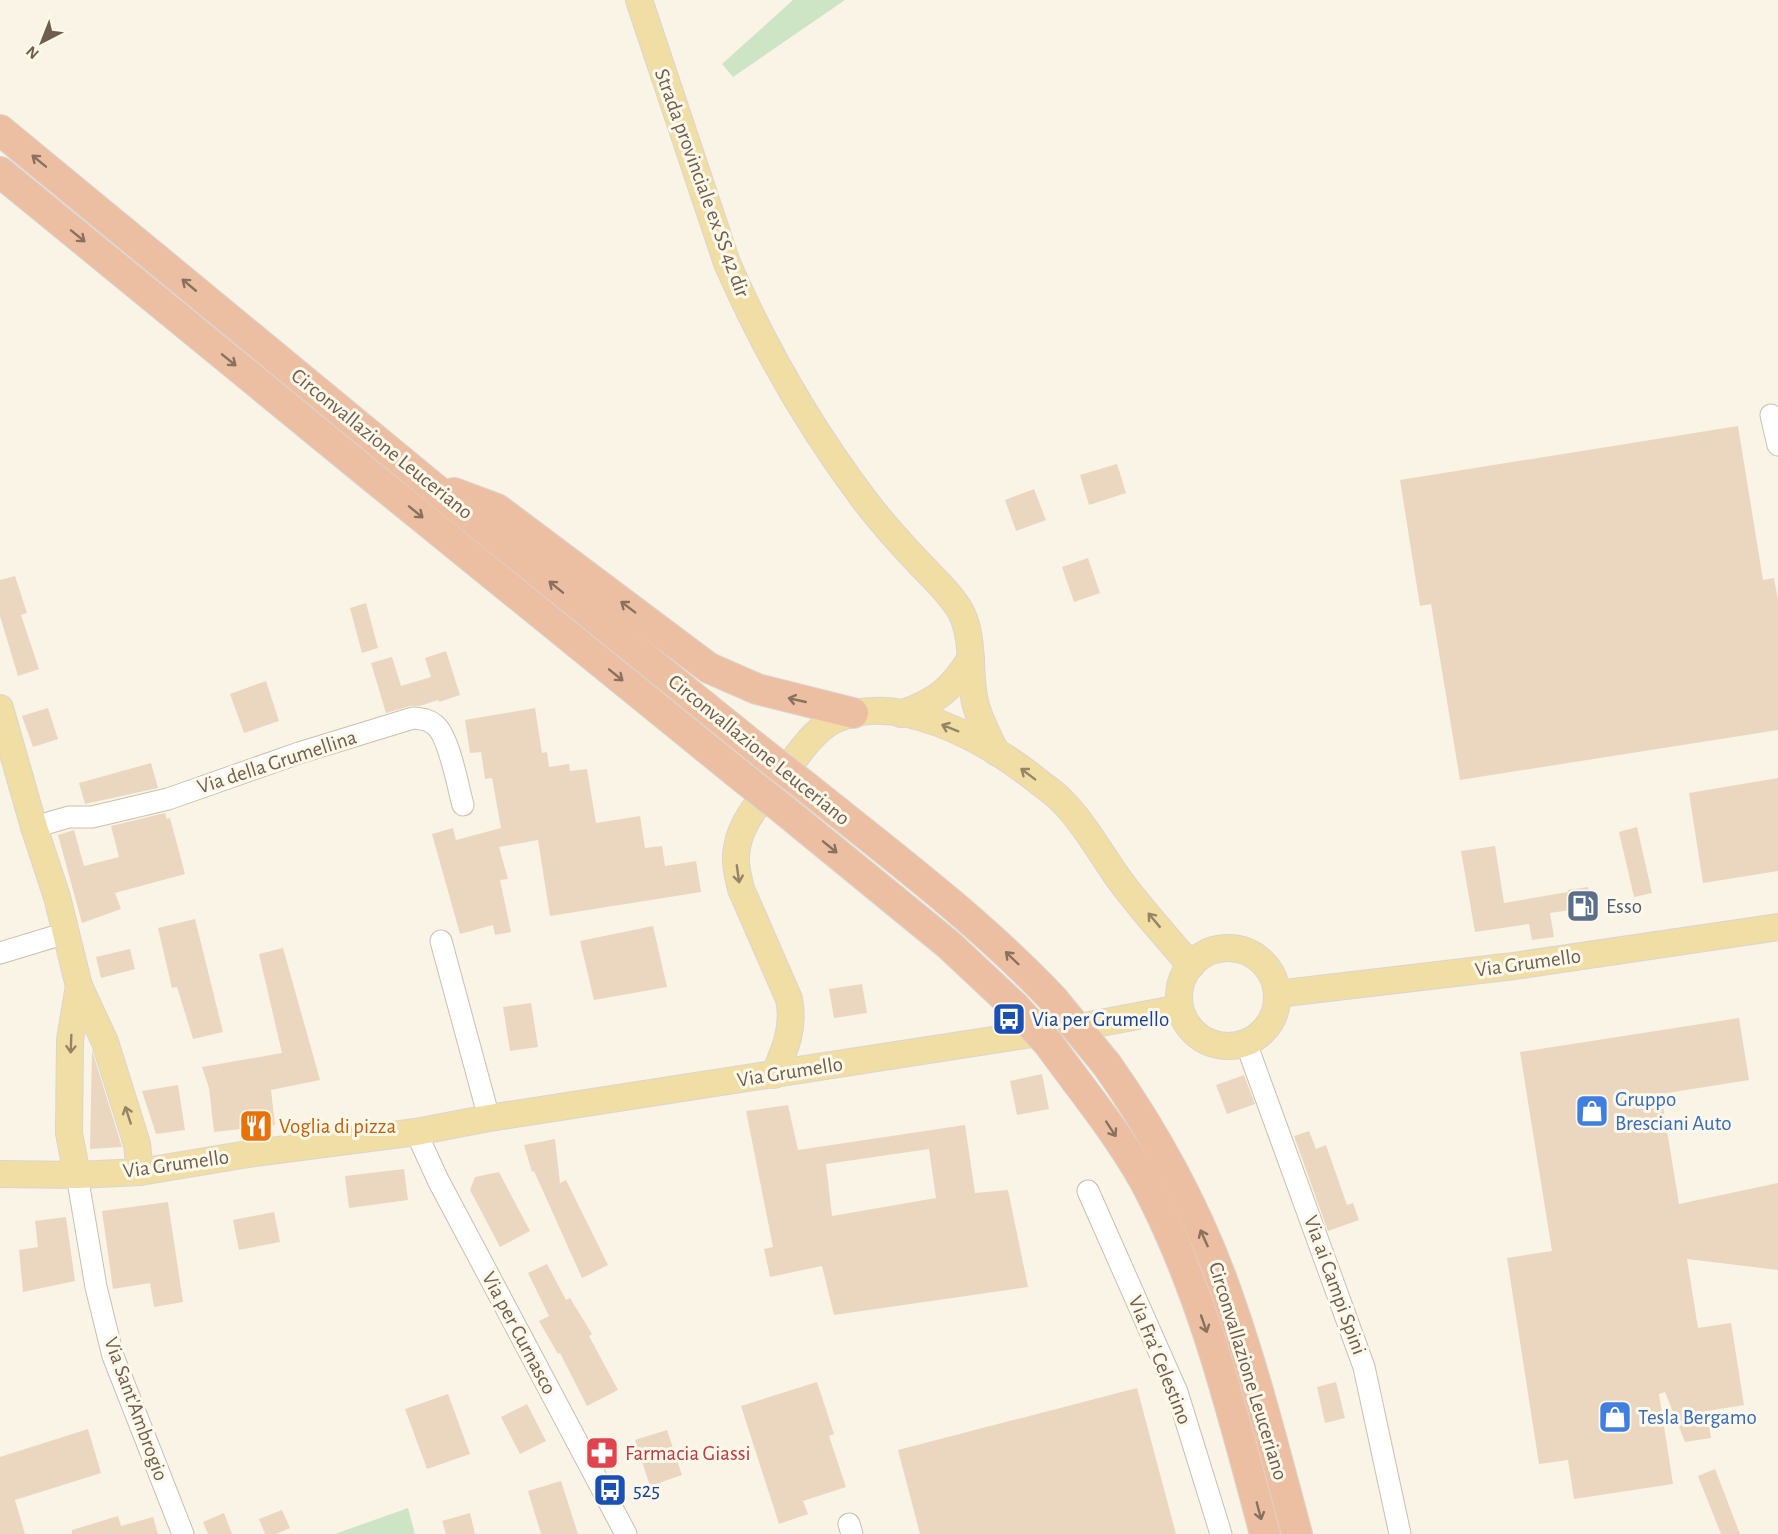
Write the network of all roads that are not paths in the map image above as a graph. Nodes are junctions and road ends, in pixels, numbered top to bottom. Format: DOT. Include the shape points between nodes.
graph roads {
  1 [pos="639,0"];
  2 [pos="0,130"];
  3 [pos="0,172"];
  4 [pos="0,192"];
  5 [pos="33,199"];
  6 [pos="428,483"];
  7 [pos="971,658"];
  8 [pos="0,708"];
  9 [pos="854,713"];
  10 [pos="901,714"];
  11 [pos="996,752"];
  12 [pos="463,806"];
  13 [pos="34,827"];
  14 [pos="1778,927"];
  15 [pos="66,933"];
  16 [pos="441,941"];
  17 [pos="0,953"];
  18 [pos="1191,966"];
  19 [pos="79,986"];
  20 [pos="1277,993"];
  21 [pos="1180,1008"];
  22 [pos="1246,1043"];
  23 [pos="774,1075"];
  24 [pos="489,1118"];
  25 [pos="416,1132"];
  26 [pos="141,1172"];
  27 [pos="0,1174"];
  28 [pos="77,1175"];
  29 [pos="1088,1191"];
  30 [pos="183,1534"];
  31 [pos="626,1534"];
  32 [pos="1221,1534"];
  33 [pos="1265,1534"];
  34 [pos="1297,1534"];
  35 [pos="1400,1534"];
  1 -- 7 [label="main road, Strada provinciale ex SS 42 dir" via="743,301 779,370 837,463 893,536 960,611 967,627"];
  6 -- 2 [label="highway, Circonvallazione Leuceriano, one-way"];
  3 -- 5 [label="highway, Circonvallazione Leuceriano"];
  4 -- 5 [label="highway"];
  5 -- 33 [label="highway, Circonvallazione Leuceriano, one-way, bridge" via="949,945 1015,1007 1048,1043 1110,1126 1143,1180 1188,1278 1233,1415"];
  9 -- 6 [label="highway, one-way" via="757,689 709,668 497,509"];
  34 -- 6 [label="highway, Circonvallazione Leuceriano, one-way, bridge" via="1233,1311 1188,1202 1130,1099 1053,999 952,904"];
  7 -- 10 [label="main road" via="947,691"];
  7 -- 11 [label="main road, Strada provinciale ex SS 42 dir" via="975,700"];
  8 -- 13 [label="main road"];
  9 -- 10 [label="main road"];
  9 -- 23 [label="main road, one-way" via="832,721 804,746 749,818 736,848 741,889 789,999 788,1040"];
  11 -- 10 [label="main road, one-way" via="945,726"];
  18 -- 11 [label="main road, one-way" via="1059,798"];
  12 -- 13 [label="street, Via della Grumellina" via="444,735 426,719 413,718 168,799"];
  13 -- 15 [label="main road"];
  14 -- 20 [label="main road, Via Grumello" via="1514,966"];
  15 -- 17 [label="street"];
  15 -- 19 [label="main road"];
  16 -- 24 [label="street"];
  18 -- 20 [label="main road" via="1215,950 1243,951 1266,967"];
  18 -- 21 [label="main road" via="1179,993"];
  26 -- 19 [label="main road, one-way" via="137,1144 105,1042"];
  19 -- 28 [label="main road, one-way" via="70,1040 69,1133"];
  20 -- 22 [label="main road" via="1268,1026"];
  21 -- 22 [label="main road" via="1194,1033 1206,1041 1219,1046"];
  21 -- 23 [label="main road, Via Grumello"];
  22 -- 35 [label="street, Via ai Campi Spini" via="1364,1367"];
  23 -- 24 [label="main road, Via Grumello"];
  24 -- 25 [label="main road, Via Grumello"];
  25 -- 26 [label="main road, Via Grumello"];
  25 -- 31 [label="street, Via per Curnasco"];
  26 -- 28 [label="main road, Via Grumello"];
  27 -- 28 [label="main road, Via Grumello"];
  28 -- 30 [label="street, Via Sant'Ambrogio" via="96,1287 113,1356"];
  29 -- 32 [label="street, Via Fra' Celestino" via="1177,1392"];
}
